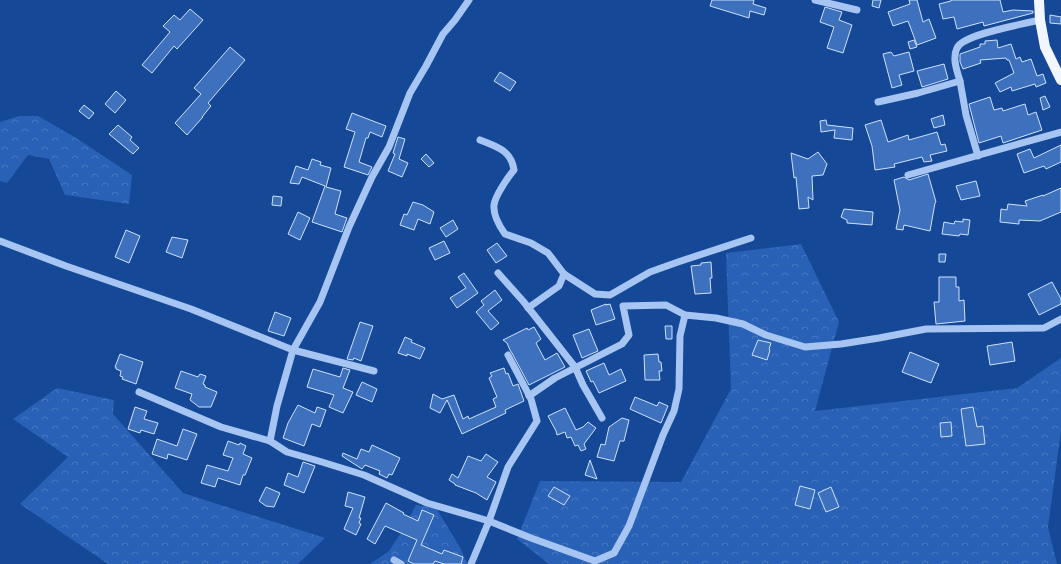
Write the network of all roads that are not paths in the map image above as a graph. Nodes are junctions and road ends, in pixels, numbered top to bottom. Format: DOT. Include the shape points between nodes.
graph roads {
  1 [pos="469,0"];
  2 [pos="815,0"];
  3 [pos="1039,0"];
  4 [pos="857,10"];
  5 [pos="1040,20"];
  6 [pos="1061,80"];
  7 [pos="960,81"];
  8 [pos="878,102"];
  9 [pos="1061,132"];
  10 [pos="480,140"];
  11 [pos="978,156"];
  12 [pos="908,175"];
  13 [pos="751,238"];
  14 [pos="0,241"];
  15 [pos="498,273"];
  16 [pos="564,274"];
  17 [pos="528,308"];
  18 [pos="686,314"];
  19 [pos="1061,319"];
  20 [pos="293,350"];
  21 [pos="508,355"];
  22 [pos="575,367"];
  23 [pos="374,371"];
  24 [pos="139,392"];
  25 [pos="529,396"];
  26 [pos="602,418"];
  27 [pos="270,441"];
  28 [pos="489,521"];
  29 [pos="394,560"];
  30 [pos="401,564"];
  31 [pos="472,564"];
  1 -- 20 [label="street" via="443,34 410,93 389,147 349,227 320,302"];
  2 -- 4 [label="street"];
  3 -- 5 [label="main road"];
  5 -- 6 [label="main road" via="1045,47"];
  5 -- 7 [label="street" via="975,36 963,42 957,47 954,56"];
  7 -- 8 [label="street"];
  7 -- 11 [label="street" via="966,116"];
  9 -- 11 [label="street"];
  10 -- 16 [label="street" via="506,151 513,163 514,170 505,181 494,205 498,223 505,234 531,243 548,253"];
  11 -- 12 [label="street"];
  13 -- 16 [label="street" via="650,272 610,295 595,294"];
  14 -- 20 [label="street" via="191,308"];
  15 -- 17 [label="street"];
  16 -- 17 [label="street" via="559,286"];
  17 -- 22 [label="street"];
  18 -- 19 [label="street" via="743,324 805,347 841,344 926,329 1044,328"];
  18 -- 22 [label="street" via="666,305 623,306 629,335 622,344"];
  18 -- 28 [label="street" via="680,336 679,389 674,410 629,526 614,553 595,561"];
  20 -- 23 [label="street"];
  20 -- 27 [label="street"];
  21 -- 25 [label="street"];
  22 -- 25 [label="street"];
  22 -- 26 [label="street"];
  24 -- 27 [label="street" via="221,427"];
  25 -- 28 [label="street" via="537,421 508,467"];
  27 -- 28 [label="street" via="286,452 364,475 426,503"];
  28 -- 31 [label="street"];
  29 -- 30 [label="street"];
}
